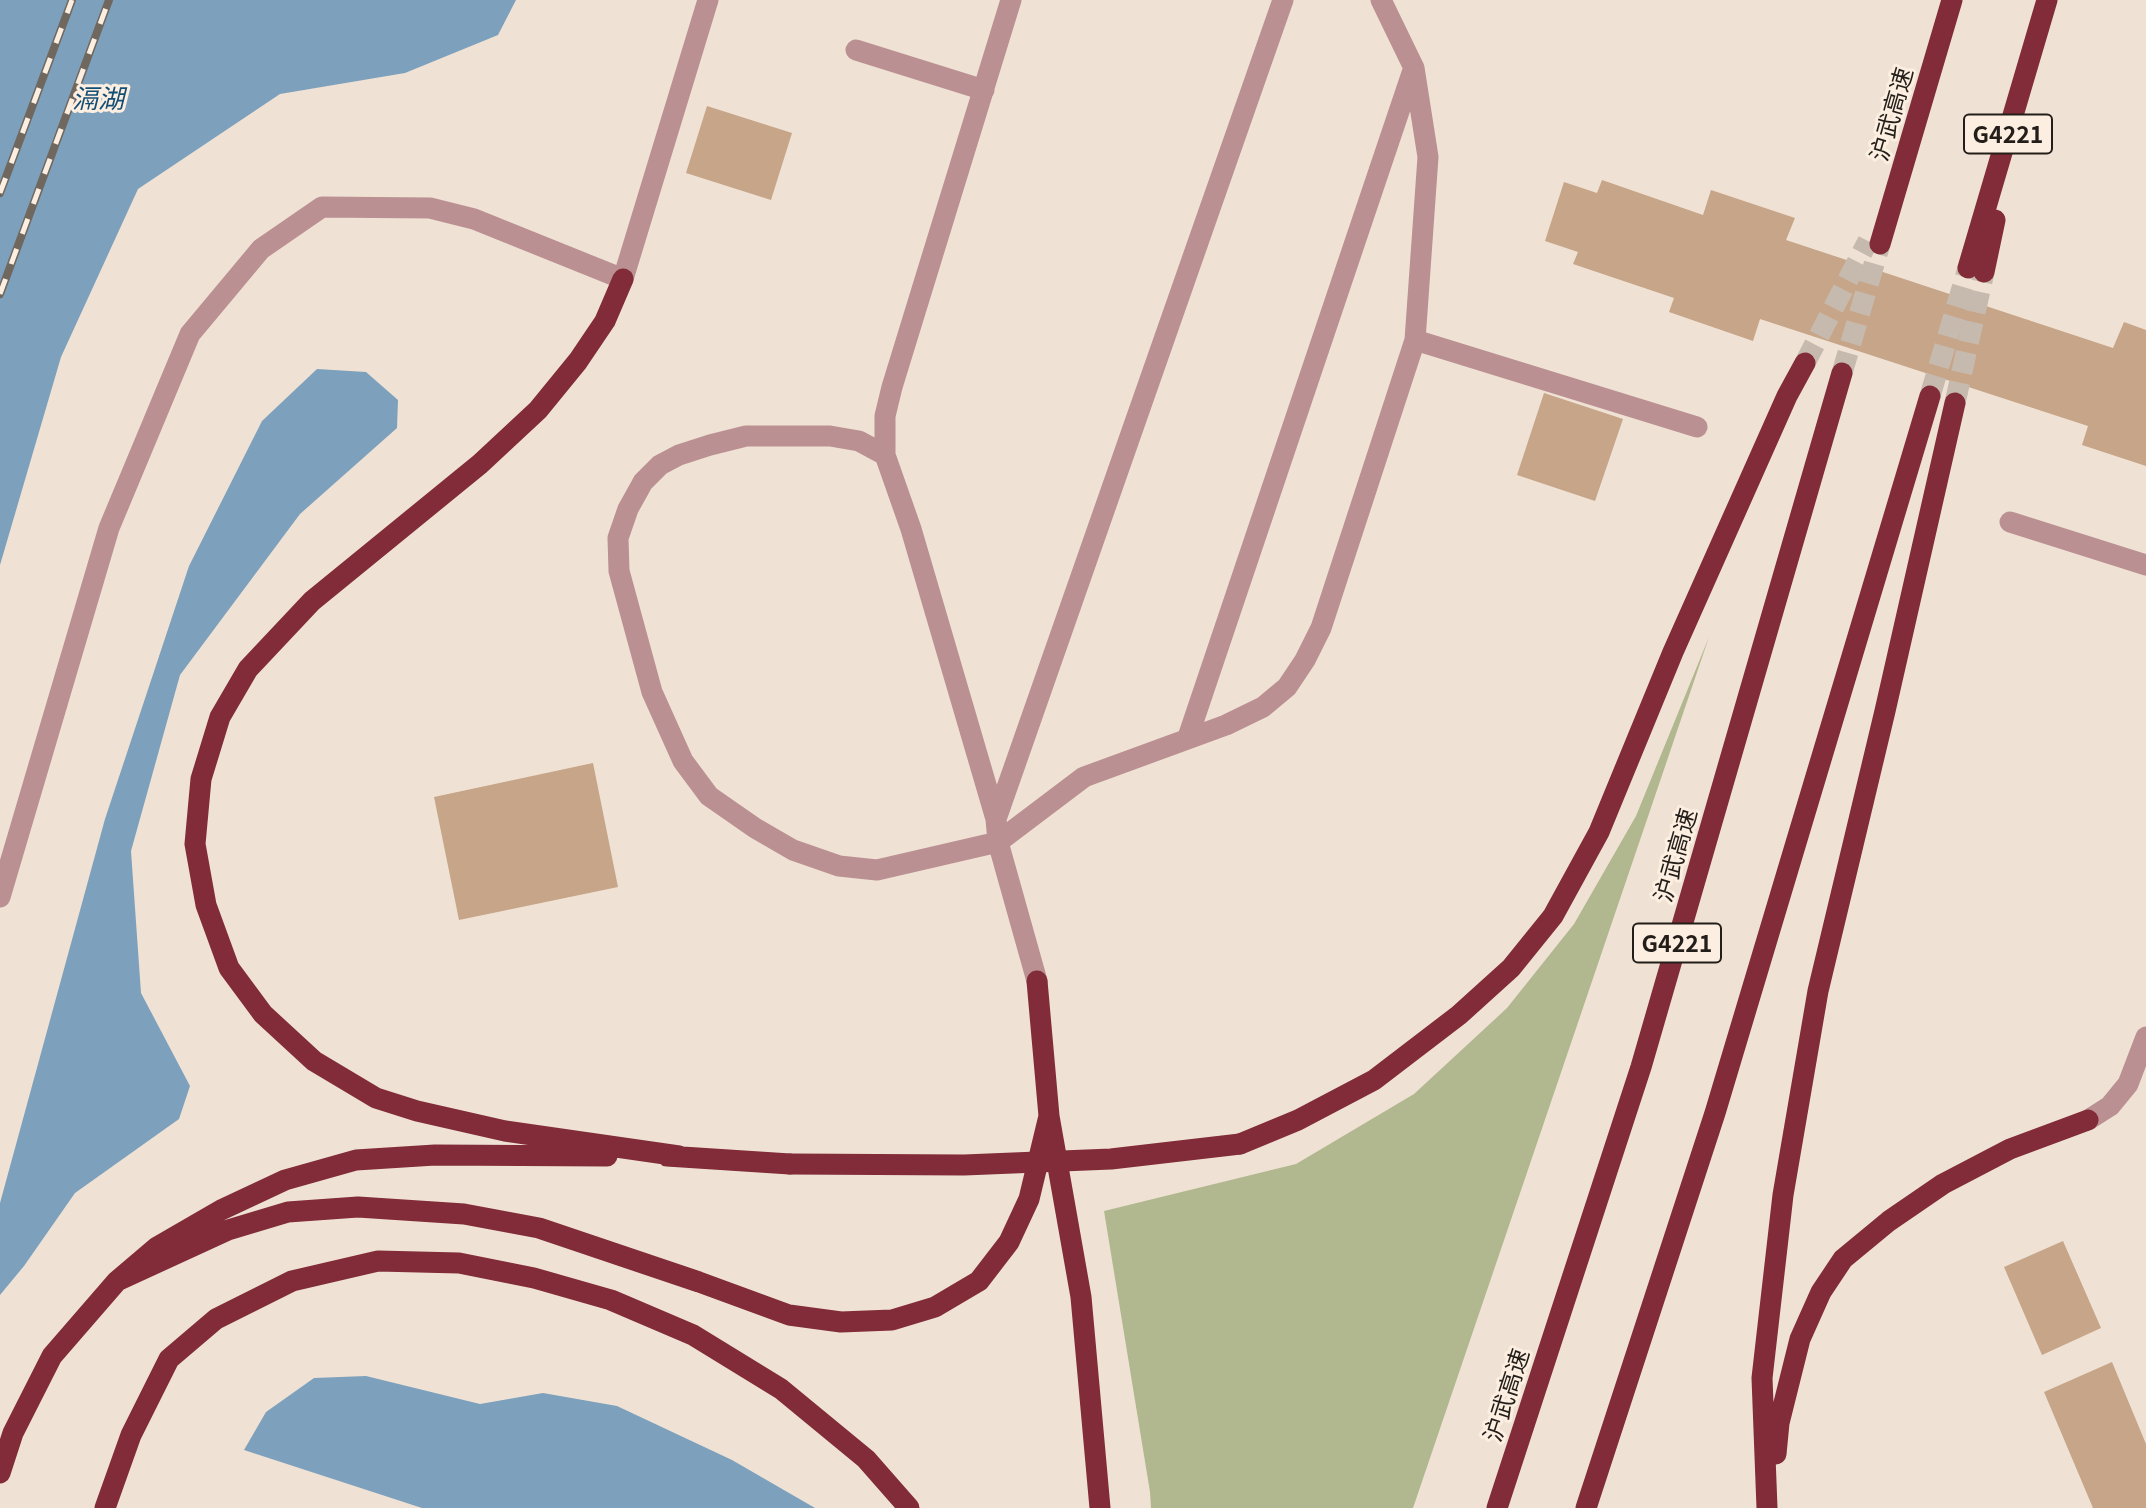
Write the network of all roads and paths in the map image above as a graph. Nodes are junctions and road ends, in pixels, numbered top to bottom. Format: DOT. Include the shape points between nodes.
graph roads {
  1 [pos="708,0"];
  2 [pos="1011,0"];
  3 [pos="1283,0"];
  4 [pos="1381,0"];
  5 [pos="1952,0"];
  6 [pos="2047,0"];
  7 [pos="856,50"];
  8 [pos="1414,68"];
  9 [pos="984,90"];
  10 [pos="1874,242"];
  11 [pos="1976,270"];
  12 [pos="623,279"];
  13 [pos="1415,340"];
  14 [pos="1805,363"];
  15 [pos="1842,373"];
  16 [pos="1930,396"];
  17 [pos="1955,403"];
  18 [pos="1697,427"];
  19 [pos="885,455"];
  20 [pos="2010,522"];
  21 [pos="2146,565"];
  22 [pos="1188,737"];
  23 [pos="996,819"];
  24 [pos="998,842"];
  25 [pos="0,897"];
  26 [pos="1037,981"];
  27 [pos="2146,1037"];
  28 [pos="1049,1116"];
  29 [pos="2088,1121"];
  30 [pos="679,1156"];
  31 [pos="117,1281"];
  32 [pos="0,1473"];
  33 [pos="105,1508"];
  34 [pos="909,1508"];
  35 [pos="1100,1508"];
  36 [pos="1497,1508"];
  37 [pos="1586,1508"];
  38 [pos="1769,1508"];
  1 -- 12 [label="lane"];
  2 -- 9 [label="lane"];
  3 -- 23 [label="lane"];
  4 -- 8 [label="lane"];
  5 -- 10 [label="highway, 沪武高速" via="1901,175"];
  6 -- 11 [label="highway, G4221"];
  7 -- 9 [label="lane"];
  8 -- 13 [label="lane" via="1428,157"];
  8 -- 22 [label="lane"];
  9 -- 19 [label="lane" via="892,387 885,416"];
  12 -- 25 [label="lane" via="474,219 430,208 322,207 261,249 190,334 109,528"];
  12 -- 30 [label="highway" via="605,321 538,410 480,464 312,601 248,669 220,717 201,779 195,844 206,905 229,968 262,1014 314,1061 376,1098 416,1111 505,1131"];
  13 -- 18 [label="lane"];
  13 -- 22 [label="lane" via="1321,628 1305,660 1287,687 1263,707"];
  14 -- 30 [label="highway, bridge" via="1673,652 1599,832 1553,916 1511,968 1459,1016 1374,1080 1240,1144 1111,1160 790,1164"];
  15 -- 36 [label="highway, 沪武高速 / G4221" via="1640,1067"];
  16 -- 37 [label="highway" via="1715,1113"];
  17 -- 38 [label="highway" via="1818,991 1785,1181 1762,1378"];
  19 -- 23 [label="lane"];
  19 -- 24 [label="lane" via="859,441 830,436 746,436 679,455 643,482 618,538 619,571 652,692 683,761 709,796 793,850 839,866 877,870"];
  20 -- 21 [label="lane"];
  22 -- 24 [label="lane" via="1084,777"];
  23 -- 24 [label="lane"];
  24 -- 26 [label="lane"];
  26 -- 28 [label="highway"];
  27 -- 29 [label="lane" via="2128,1084 2110,1106"];
  28 -- 31 [label="highway" via="1029,1199 1009,1242 979,1281 935,1307 892,1320 841,1322 789,1315 539,1228 464,1214 358,1207 288,1212 228,1230"];
  28 -- 35 [label="highway" via="1081,1297"];
  29 -- 38 [label="highway" via="2010,1149 1943,1184 1843,1259 1821,1293 1801,1339 1779,1423"];
  30 -- 31 [label="highway" via="435,1155 356,1160 285,1180 221,1210 157,1247"];
  31 -- 32 [label="highway" via="52,1356 13,1433"];
  33 -- 34 [label="highway" via="131,1435 169,1359 216,1319 292,1280 378,1261 459,1263 534,1278 611,1300 693,1335 780,1389 866,1459"];
}
